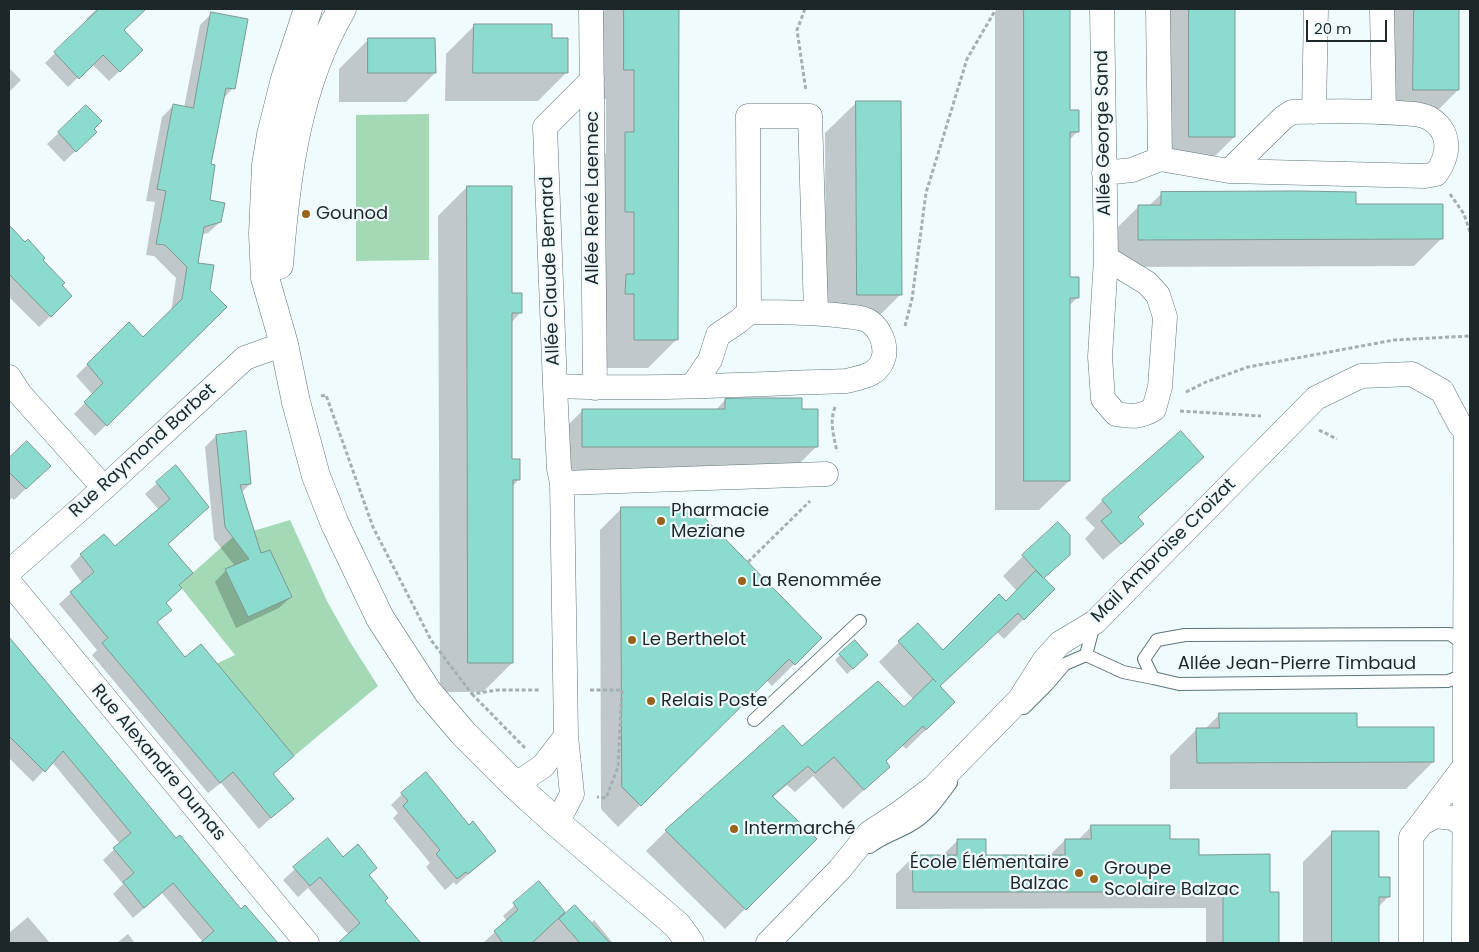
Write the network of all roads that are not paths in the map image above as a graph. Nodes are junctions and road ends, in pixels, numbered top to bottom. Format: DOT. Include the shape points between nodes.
graph roads {
  1 [pos="308,9"];
  2 [pos="342,9"];
  3 [pos="591,9"];
  4 [pos="1102,9"];
  5 [pos="1158,9"];
  6 [pos="1316,9"];
  7 [pos="1382,9"];
  8 [pos="592,80"];
  9 [pos="1314,112"];
  10 [pos="1384,112"];
  11 [pos="1160,159"];
  12 [pos="1228,171"];
  13 [pos="1104,173"];
  14 [pos="1106,258"];
  15 [pos="749,312"];
  16 [pos="816,312"];
  17 [pos="276,313"];
  18 [pos="284,344"];
  19 [pos="9,377"];
  20 [pos="693,385"];
  21 [pos="555,386"];
  22 [pos="595,388"];
  23 [pos="832,474"];
  24 [pos="562,482"];
  25 [pos="104,488"];
  26 [pos="9,572"];
  27 [pos="9,582"];
  28 [pos="860,620"];
  29 [pos="1095,622"];
  30 [pos="1464,644"];
  31 [pos="1086,655"];
  32 [pos="1464,675"];
  33 [pos="1153,678"];
  34 [pos="754,720"];
  35 [pos="566,736"];
  36 [pos="1464,767"];
  37 [pos="515,785"];
  38 [pos="557,823"];
  39 [pos="1422,823"];
  40 [pos="1464,824"];
  41 [pos="840,869"];
  42 [pos="307,943"];
  43 [pos="690,943"];
  44 [pos="768,943"];
  45 [pos="1411,943"];
  46 [pos="1464,943"];
  1 -- 17 [label="street" via="285,79 266,165 265,278"];
  2 -- 17 [label="street" via="329,31 295,131 285,197"];
  3 -- 8 [label="street, Allée René Laennec"];
  4 -- 13 [label="street, Allée George Sand"];
  5 -- 11 [label="street"];
  6 -- 9 [label="street"];
  7 -- 10 [label="street"];
  8 -- 21 [label="street, Allée Claude Bernard" via="545,127"];
  8 -- 22 [label="street, Allée René Laennec"];
  9 -- 10 [label="street"];
  9 -- 12 [label="street" via="1292,112 1282,118"];
  10 -- 12 [label="street" via="1419,114 1438,125 1447,145 1436,174"];
  11 -- 12 [label="street"];
  11 -- 13 [label="street" via="1132,170"];
  13 -- 14 [label="street, Allée George Sand"];
  14 -- 14 [label="street, Allée George Sand" via="1100,357 1103,399 1116,414 1144,415 1154,409 1160,387 1165,316 1158,295 1147,283"];
  15 -- 16 [label="street"];
  15 -- 16 [label="street" via="748,116 810,116"];
  15 -- 20 [label="street" via="718,335 710,360"];
  16 -- 20 [label="street" via="870,322 884,342 882,364 873,374 846,381"];
  17 -- 18 [label="street"];
  18 -- 25 [label="street, Rue Raymond Barbet" via="245,358"];
  18 -- 37 [label="street" via="316,476 380,618 428,692"];
  19 -- 25 [label="street" via="20,394"];
  20 -- 22 [label="street"];
  21 -- 22 [label="street"];
  21 -- 24 [label="street, Allée Claude Bernard"];
  23 -- 24 [label="street"];
  24 -- 35 [label="street, Allée Claude Bernard"];
  25 -- 26 [label="street, Rue Raymond Barbet"];
  27 -- 42 [label="street, Rue Alexandre Dumas"];
  28 -- 34 [label="lane"];
  29 -- 30 [label="street, Mail Ambroise Croizat" via="1316,398 1361,376 1412,374 1442,391 1466,431"];
  29 -- 31 [label="lane"];
  29 -- 41 [label="street, Mail Ambroise Croizat" via="1060,643 1044,661 1020,699 934,787 869,833"];
  30 -- 32 [label="street"];
  30 -- 33 [label="lane, Allée Jean-Pierre Timbaud" via="1450,634 1185,634 1157,640 1144,659"];
  31 -- 33 [label="lane" via="1123,672"];
  31 -- 41 [label="lane" via="1064,664 913,825 882,838"];
  32 -- 33 [label="lane, Allée Jean-Pierre Timbaud" via="1448,681 1424,682 1179,684"];
  32 -- 36 [label="street"];
  35 -- 37 [label="street" via="543,766"];
  35 -- 38 [label="street, Allée Claude Bernard" via="572,794"];
  36 -- 39 [label="street"];
  36 -- 40 [label="street"];
  37 -- 38 [label="street"];
  38 -- 43 [label="street" via="677,925"];
  39 -- 40 [label="street" via="1436,816"];
  39 -- 45 [label="street" via="1411,837"];
  40 -- 46 [label="street"];
  41 -- 44 [label="street, Mail Ambroise Croizat"];
}
